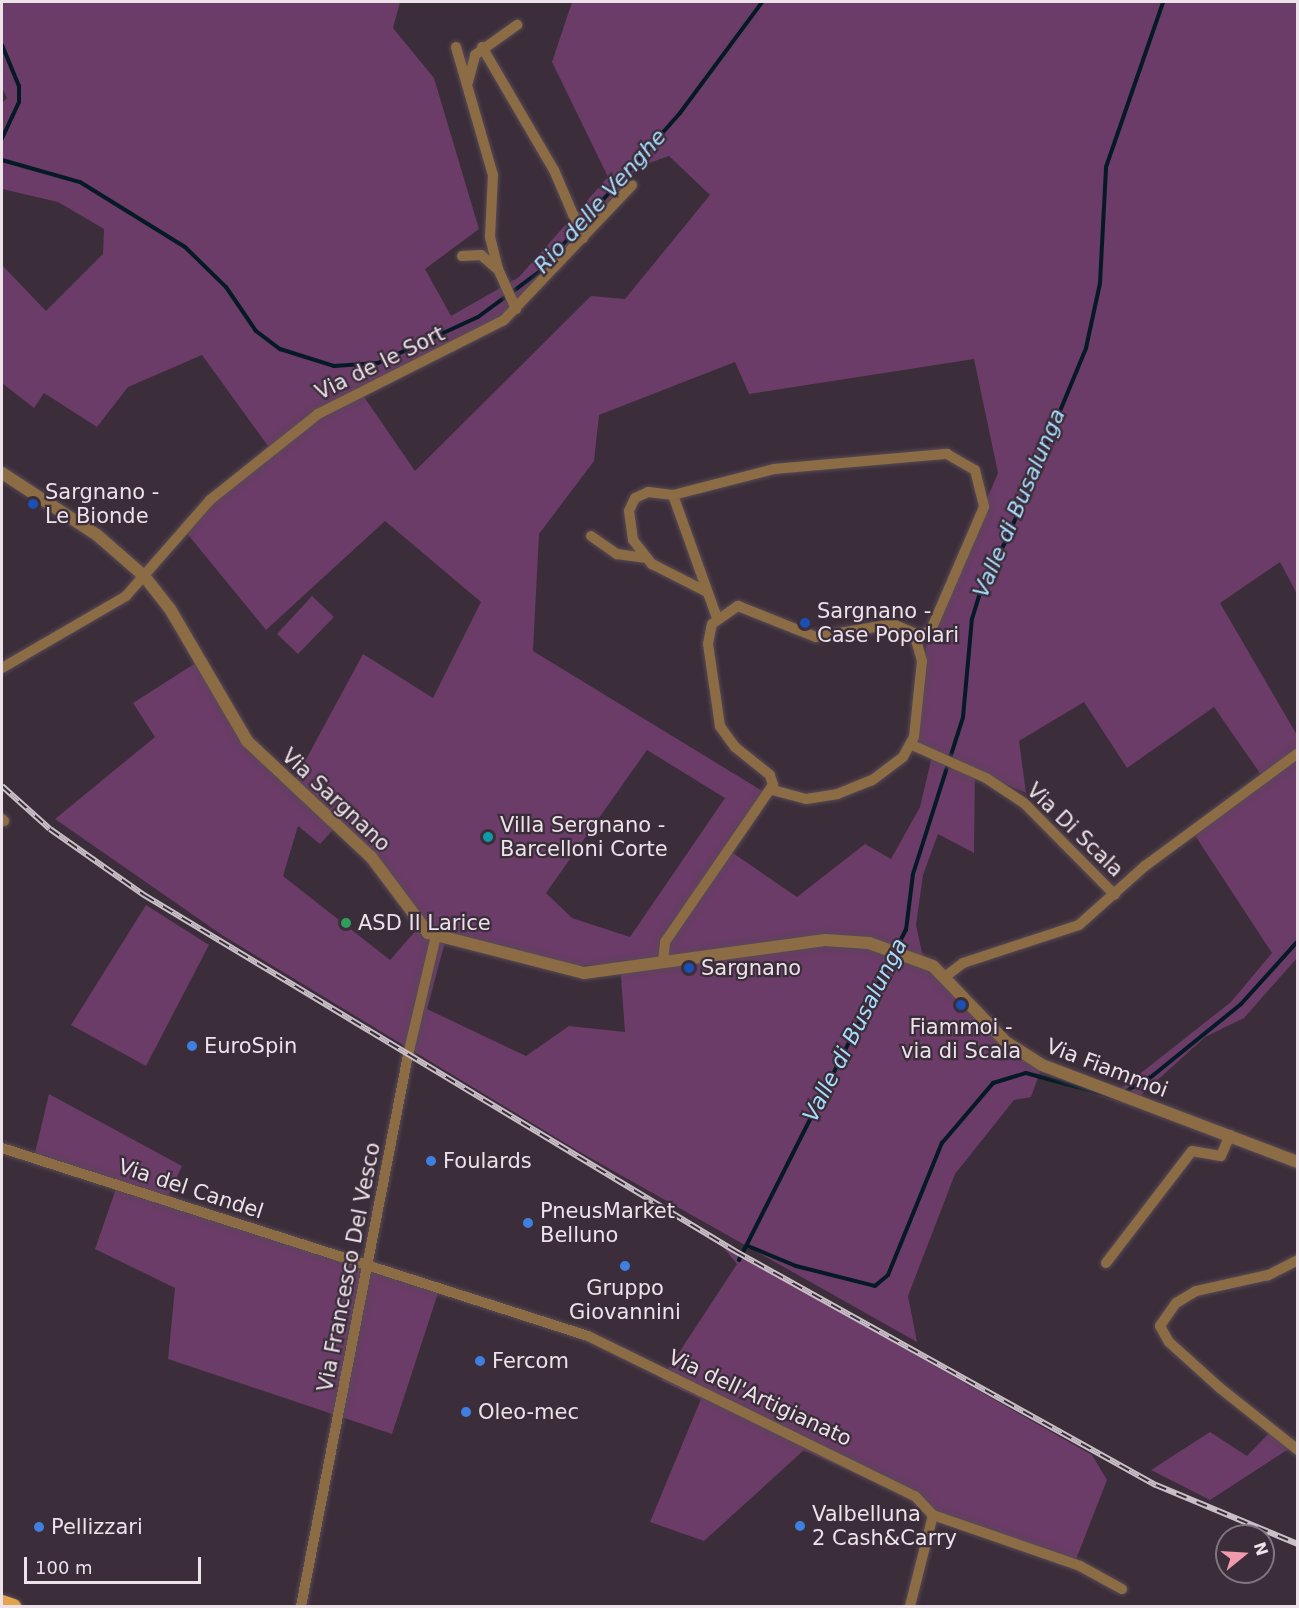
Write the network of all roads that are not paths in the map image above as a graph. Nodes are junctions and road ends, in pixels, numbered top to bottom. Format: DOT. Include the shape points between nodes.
graph roads {
  1 [pos="517,25"];
  2 [pos="456,47"];
  3 [pos="482,47"];
  4 [pos="467,88"];
  5 [pos="632,185"];
  6 [pos="581,236"];
  7 [pos="462,256"];
  8 [pos="498,270"];
  9 [pos="514,304"];
  10 [pos="2,472"];
  11 [pos="673,495"];
  12 [pos="591,536"];
  13 [pos="645,558"];
  14 [pos="144,576"];
  15 [pos="707,592"];
  16 [pos="717,618"];
  17 [pos="918,637"];
  18 [pos="2,668"];
  19 [pos="912,745"];
  20 [pos="1298,753"];
  21 [pos="772,790"];
  22 [pos="1115,895"];
  23 [pos="436,936"];
  24 [pos="663,962"];
  25 [pos="946,976"];
  26 [pos="1230,1135"];
  27 [pos="2,1148"];
  28 [pos="1298,1162"];
  29 [pos="1298,1260"];
  30 [pos="1106,1263"];
  31 [pos="368,1267"];
  32 [pos="1298,1450"];
  33 [pos="933,1515"];
  34 [pos="1122,1588"];
  35 [pos="2,1602"];
  36 [pos="13,1606"];
  37 [pos="301,1606"];
  38 [pos="910,1606"];
  1 -- 3 [label="street"];
  2 -- 4 [label="street"];
  3 -- 4 [label="street" via="475,55"];
  3 -- 6 [label="street" via="554,170"];
  4 -- 8 [label="street" via="493,176 490,237"];
  5 -- 6 [label="street, Via de le Sort"];
  6 -- 9 [label="street, Via de le Sort"];
  7 -- 8 [label="street" via="481,255"];
  8 -- 9 [label="street"];
  9 -- 14 [label="street, Via de le Sort" via="487,332 318,414 210,500"];
  10 -- 14 [label="street, Via Sargnano" via="97,535"];
  11 -- 13 [label="street" via="648,492 631,504 630,530"];
  11 -- 15 [label="street"];
  11 -- 17 [label="street" via="786,467 937,454 967,462 981,480 984,507 931,630"];
  12 -- 13 [label="street" via="617,554"];
  13 -- 15 [label="street"];
  14 -- 18 [label="street, Via de le Sort" via="114,605 33,645"];
  14 -- 23 [label="street, Via Sargnano" via="170,609 247,741 370,857 413,919"];
  15 -- 16 [label="street"];
  16 -- 17 [label="street" via="746,606 816,637 893,624"];
  16 -- 21 [label="street" via="708,645 720,726 735,747 770,775"];
  17 -- 19 [label="street" via="922,661"];
  19 -- 21 [label="street" via="889,769 838,794 799,798"];
  19 -- 22 [label="street, Via Di Scala" via="957,764 1024,803"];
  20 -- 22 [label="street" via="1145,866"];
  21 -- 24 [label="street" via="665,942"];
  22 -- 25 [label="street" via="1079,925 963,963"];
  23 -- 24 [label="street, Via Sargnano" via="570,971"];
  23 -- 31 [label="street, Via Francesco Del Vesco"];
  24 -- 25 [label="street, Via Sargnano" via="825,940 903,952"];
  25 -- 26 [label="street, Via Fiammoi" via="1017,1051 1110,1091"];
  26 -- 28 [label="street, Via Fiammoi"];
  26 -- 30 [label="street" via="1221,1156 1192,1151"];
  27 -- 31 [label="street, Via del Candel"];
  29 -- 32 [label="street" via="1268,1275 1196,1290 1176,1304 1160,1326 1163,1336 1211,1380"];
  31 -- 33 [label="street, Via dell'Artigianato" via="588,1336 858,1466 922,1500"];
  31 -- 37 [label="street, Via Francesco Del Vesco"];
  33 -- 34 [label="street, Via dell'Artigianato" via="1074,1564"];
  33 -- 38 [label="street"];
  35 -- 36 [label="main road"];
}
